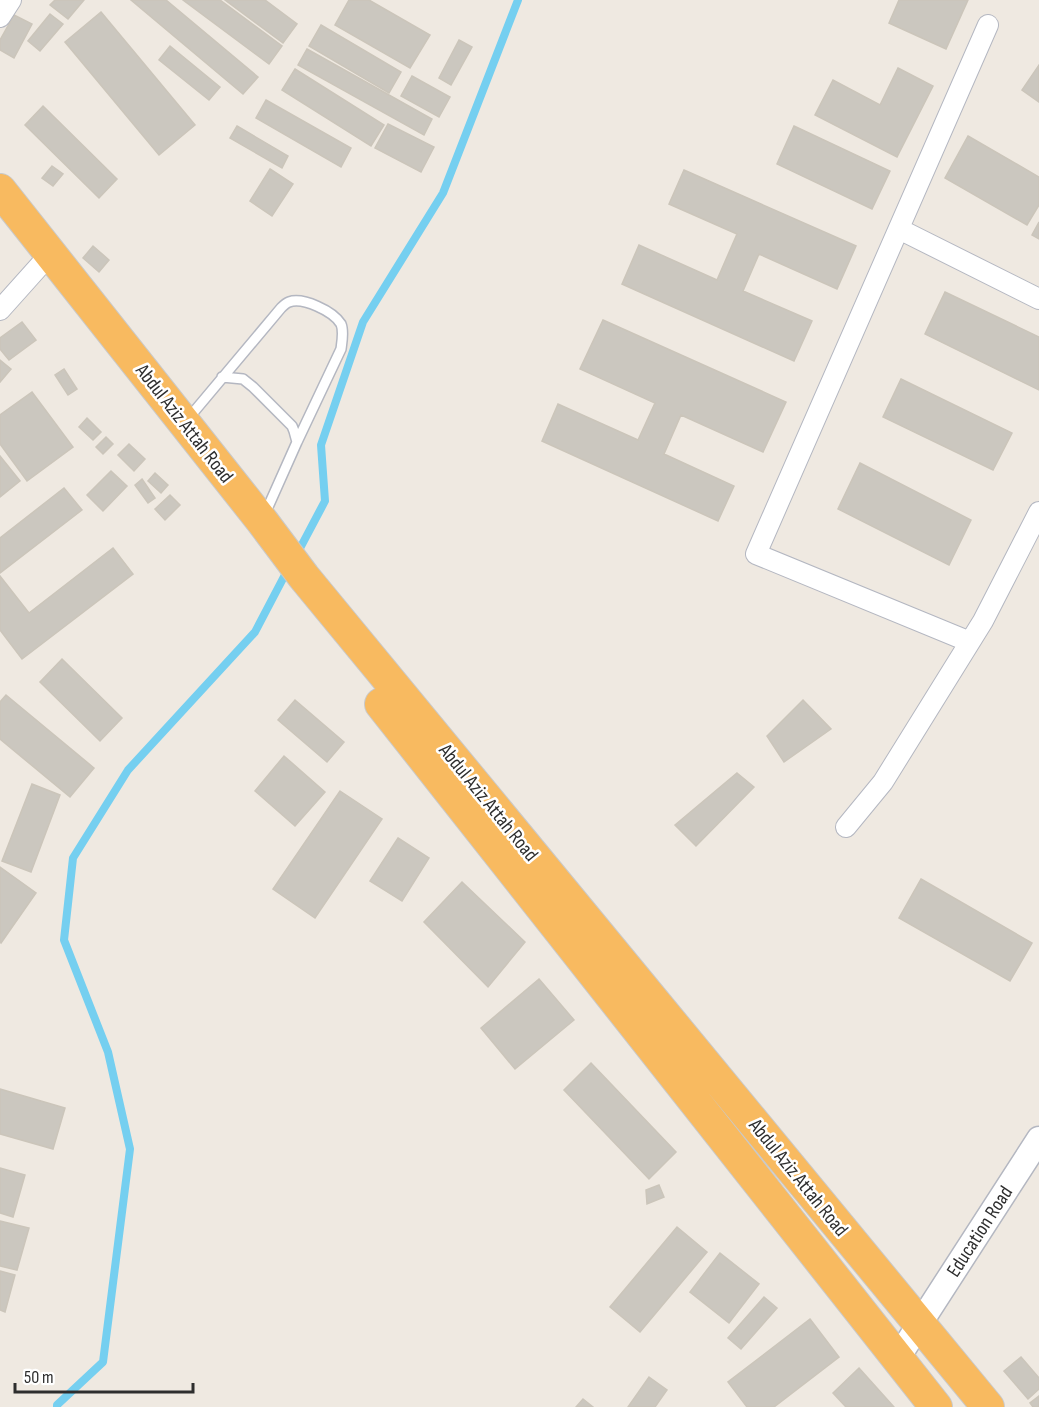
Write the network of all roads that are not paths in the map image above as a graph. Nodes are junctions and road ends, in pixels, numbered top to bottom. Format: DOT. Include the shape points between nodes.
graph roads {
  1 [pos="11,0"];
  2 [pos="0,17"];
  3 [pos="988,25"];
  4 [pos="0,190"];
  5 [pos="0,220"];
  6 [pos="899,230"];
  7 [pos="45,260"];
  8 [pos="1039,299"];
  9 [pos="0,310"];
  10 [pos="222,377"];
  11 [pos="185,423"];
  12 [pos="297,442"];
  13 [pos="1039,512"];
  14 [pos="262,521"];
  15 [pos="289,572"];
  16 [pos="970,642"];
  17 [pos="846,826"];
  18 [pos="1039,1139"];
  19 [pos="919,1324"];
  20 [pos="897,1359"];
  21 [pos="936,1407"];
  22 [pos="988,1407"];
  1 -- 2 [label="street"];
  3 -- 6 [label="street"];
  4 -- 7 [label="highway, Abdul Aziz Attah Road"];
  5 -- 7 [label="highway, Abdul Aziz Attah Road"];
  6 -- 8 [label="street"];
  6 -- 16 [label="street" via="756,554"];
  7 -- 9 [label="street"];
  7 -- 11 [label="highway, Abdul Aziz Attah Road"];
  7 -- 15 [label="highway, Abdul Aziz Attah Road"];
  10 -- 11 [label="lane"];
  10 -- 12 [label="lane" via="243,379 254,387 291,426"];
  10 -- 12 [label="lane" via="289,302 300,301 326,310 341,325 341,349"];
  11 -- 14 [label="highway, Abdul Aziz Attah Road"];
  12 -- 14 [label="lane"];
  13 -- 16 [label="street"];
  14 -- 15 [label="highway, Abdul Aziz Attah Road"];
  15 -- 19 [label="highway, Abdul Aziz Attah Road"];
  15 -- 20 [label="highway, Abdul Aziz Attah Road"];
  16 -- 17 [label="street" via="883,782"];
  18 -- 19 [label="street, Education Road"];
  19 -- 20 [label="street, Education Road"];
  19 -- 22 [label="highway, Abdul Aziz Attah Road"];
  20 -- 21 [label="highway, Abdul Aziz Attah Road"];
}
